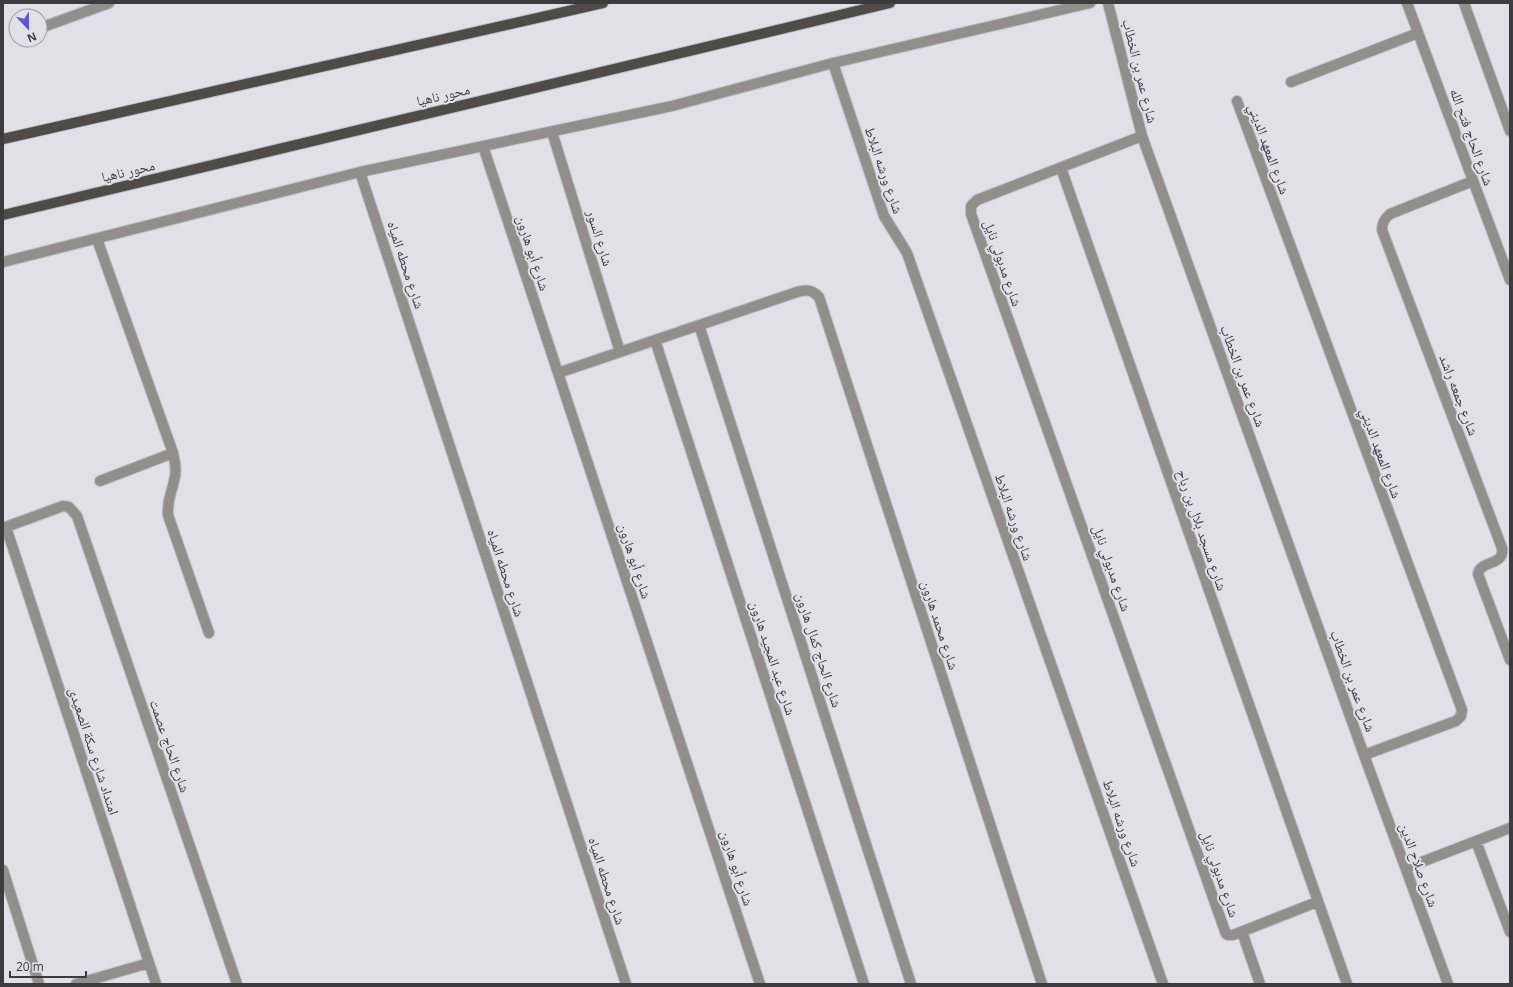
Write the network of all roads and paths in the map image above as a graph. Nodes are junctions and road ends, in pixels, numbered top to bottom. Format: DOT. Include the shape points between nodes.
graph roads {
  1 [pos="109,3"];
  2 [pos="604,3"];
  3 [pos="890,3"];
  4 [pos="1090,3"];
  5 [pos="1108,3"];
  6 [pos="1407,3"];
  7 [pos="1464,3"];
  8 [pos="48,25"];
  9 [pos="1418,33"];
  10 [pos="833,63"];
  11 [pos="1291,82"];
  12 [pos="1236,100"];
  13 [pos="1510,131"];
  14 [pos="552,132"];
  15 [pos="1142,136"];
  16 [pos="3,139"];
  17 [pos="483,146"];
  18 [pos="1061,168"];
  19 [pos="360,172"];
  20 [pos="1473,181"];
  21 [pos="3,215"];
  22 [pos="97,239"];
  23 [pos="3,262"];
  24 [pos="1510,280"];
  25 [pos="699,325"];
  26 [pos="656,340"];
  27 [pos="620,352"];
  28 [pos="558,373"];
  29 [pos="173,452"];
  30 [pos="100,481"];
  31 [pos="4,527"];
  32 [pos="209,633"];
  33 [pos="1510,660"];
  34 [pos="1364,755"];
  35 [pos="1510,828"];
  36 [pos="1476,841"];
  37 [pos="1406,868"];
  38 [pos="3,870"];
  39 [pos="1317,902"];
  40 [pos="1242,932"];
  41 [pos="1510,932"];
  42 [pos="149,962"];
  43 [pos="39,984"];
  44 [pos="76,984"];
  45 [pos="156,984"];
  46 [pos="237,984"];
  47 [pos="626,984"];
  48 [pos="760,984"];
  49 [pos="864,984"];
  50 [pos="911,984"];
  51 [pos="1042,984"];
  52 [pos="1163,984"];
  53 [pos="1260,984"];
  54 [pos="1347,984"];
  55 [pos="1448,984"];
  1 -- 8 [label="street"];
  2 -- 16 [label="main road"];
  3 -- 21 [label="main road, محور ناهيا"];
  4 -- 10 [label="street"];
  5 -- 15 [label="street, شارع عمر بن الخطاب"];
  6 -- 9 [label="street, شارع الحاج فتح الله"];
  7 -- 13 [label="street"];
  9 -- 11 [label="street"];
  9 -- 20 [label="street, شارع الحاج فتح الله"];
  10 -- 14 [label="street" via="672,106"];
  10 -- 52 [label="street, شارع ورشه البلاط" via="884,216 907,253"];
  12 -- 34 [label="street, شارع المعهد الديني" via="1462,710 1456,721"];
  14 -- 17 [label="street"];
  14 -- 27 [label="street, شارع السور"];
  15 -- 18 [label="street"];
  15 -- 34 [label="street, شارع عمر بن الخطاب"];
  17 -- 19 [label="street"];
  17 -- 28 [label="street, شارع أبو هارون"];
  18 -- 39 [label="street, شارع مسجد بلال بن رباح"];
  18 -- 40 [label="street, شارع مدبولي نايل" via="977,200 971,206 971,214 1225,932 1231,936"];
  19 -- 22 [label="street"];
  19 -- 47 [label="street, شارع محطه المياه"];
  20 -- 24 [label="street, شارع الحاج فتح الله"];
  20 -- 33 [label="street, شارع جمعه راشد" via="1390,214 1385,218 1382,230 1502,548 1500,558 1480,568 1478,574"];
  22 -- 23 [label="street"];
  22 -- 29 [label="street"];
  25 -- 26 [label="street"];
  25 -- 50 [label="street, شارع الحاج كمال هارون"];
  25 -- 51 [label="street, شارع محمد هارون" via="805,290 819,297"];
  26 -- 27 [label="street"];
  26 -- 49 [label="street, شارع عبد المجيد هارون"];
  27 -- 28 [label="street"];
  28 -- 48 [label="street, شارع أبو هارون"];
  29 -- 30 [label="street"];
  29 -- 32 [label="street" via="175,480 168,498 168,515"];
  31 -- 42 [label="street, امتداد شارع سكة الصعيدى"];
  31 -- 46 [label="street, شارع الحاج عصمت" via="63,506 77,516"];
  34 -- 37 [label="street, شارع صلاح الدين"];
  35 -- 36 [label="street"];
  36 -- 37 [label="street"];
  36 -- 41 [label="street"];
  37 -- 55 [label="street, شارع صلاح الدين"];
  38 -- 43 [label="street"];
  39 -- 40 [label="street"];
  39 -- 54 [label="street, شارع مسجد بلال بن رباح"];
  40 -- 53 [label="street"];
  42 -- 44 [label="street"];
  42 -- 45 [label="street, امتداد شارع سكة الصعيدى"];
}
